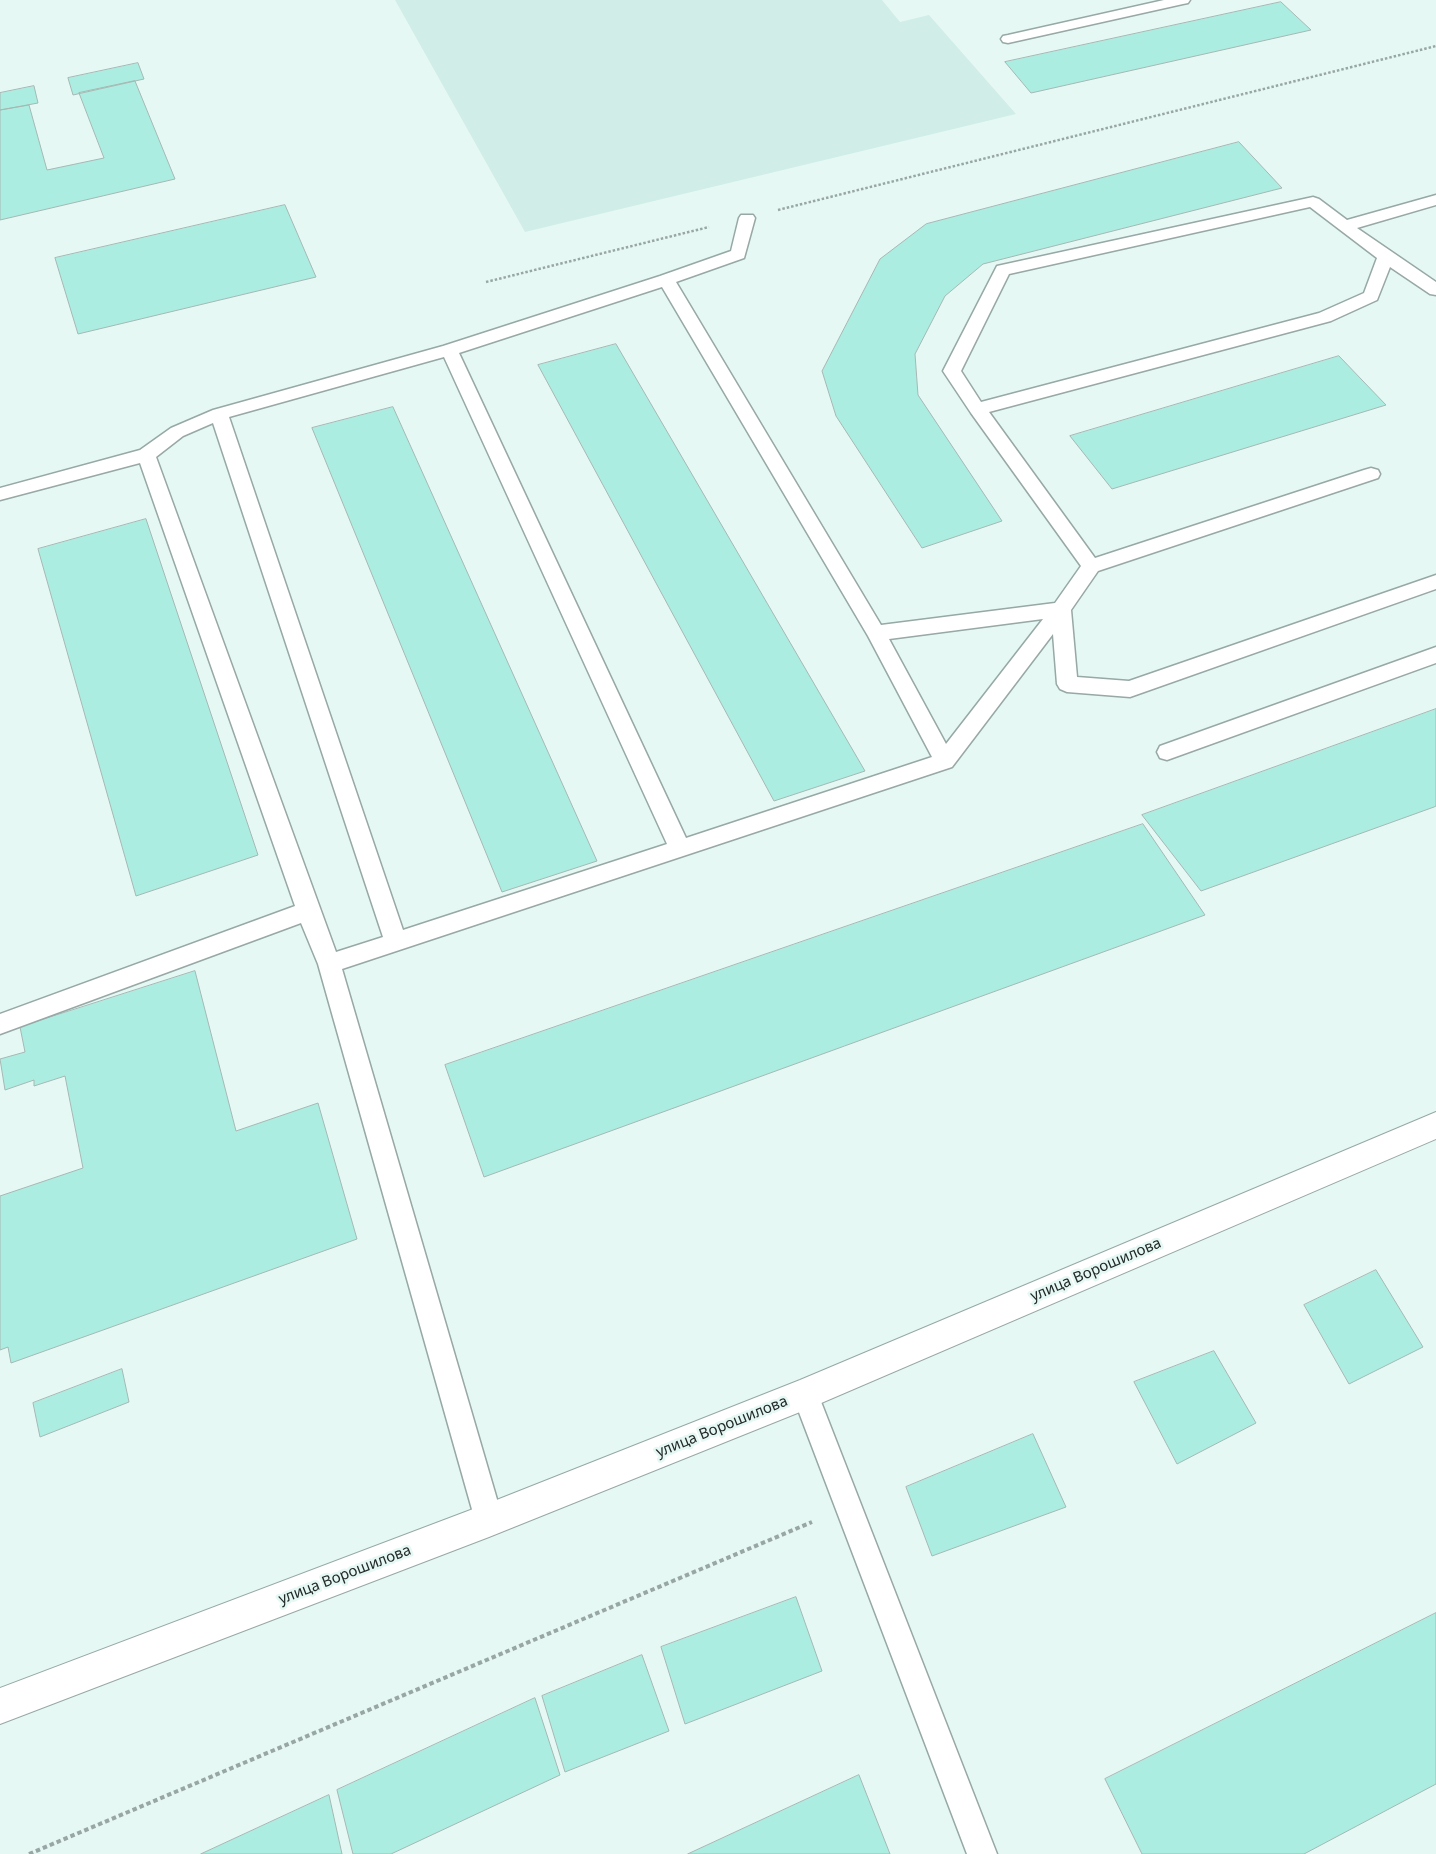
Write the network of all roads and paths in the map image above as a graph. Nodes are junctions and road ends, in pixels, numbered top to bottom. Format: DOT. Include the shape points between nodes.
graph roads {
  1 [pos="1183,0"];
  2 [pos="1008,39"];
  3 [pos="1436,46"];
  4 [pos="1436,200"];
  5 [pos="747,218"];
  6 [pos="1345,226"];
  7 [pos="1386,256"];
  8 [pos="666,280"];
  9 [pos="486,282"];
  10 [pos="1436,290"];
  11 [pos="449,350"];
  12 [pos="976,409"];
  13 [pos="219,414"];
  14 [pos="146,455"];
  15 [pos="1371,474"];
  16 [pos="0,494"];
  17 [pos="1091,566"];
  18 [pos="1436,582"];
  19 [pos="1061,609"];
  20 [pos="876,633"];
  21 [pos="1436,655"];
  22 [pos="1167,752"];
  23 [pos="945,761"];
  24 [pos="680,848"];
  25 [pos="308,911"];
  26 [pos="396,942"];
  27 [pos="329,964"];
  28 [pos="0,1024"];
  29 [pos="1436,1125"];
  30 [pos="805,1394"];
  31 [pos="847,1507"];
  32 [pos="489,1520"];
  33 [pos="0,1706"];
  34 [pos="29,1854"];
  35 [pos="982,1854"];
  1 -- 2 [label="lane"];
  3 -- 5 [label="path"];
  4 -- 6 [label="lane"];
  5 -- 8 [label="lane" via="738,254"];
  5 -- 9 [label="path"];
  6 -- 7 [label="lane"];
  6 -- 12 [label="lane" via="1314,202 1003,270 952,371"];
  7 -- 10 [label="lane"];
  7 -- 12 [label="lane" via="1372,296 1325,317"];
  8 -- 11 [label="lane"];
  8 -- 20 [label="lane"];
  11 -- 13 [label="lane"];
  11 -- 24 [label="lane"];
  12 -- 17 [label="lane"];
  13 -- 14 [label="lane" via="177,432"];
  13 -- 26 [label="lane"];
  14 -- 16 [label="lane"];
  14 -- 25 [label="lane"];
  15 -- 17 [label="lane"];
  17 -- 19 [label="lane"];
  18 -- 19 [label="lane" via="1130,688 1067,684"];
  19 -- 20 [label="lane"];
  19 -- 23 [label="lane"];
  20 -- 23 [label="lane"];
  21 -- 22 [label="lane"];
  23 -- 24 [label="lane"];
  24 -- 26 [label="lane"];
  25 -- 27 [label="lane"];
  25 -- 28 [label="lane"];
  26 -- 27 [label="lane"];
  27 -- 32 [label="lane"];
  29 -- 30 [label="main road, улица Ворошилова"];
  30 -- 31 [label="lane"];
  30 -- 32 [label="main road, улица Ворошилова"];
  31 -- 34 [label="path"];
  31 -- 35 [label="lane"];
  32 -- 33 [label="main road, улица Ворошилова"];
}
